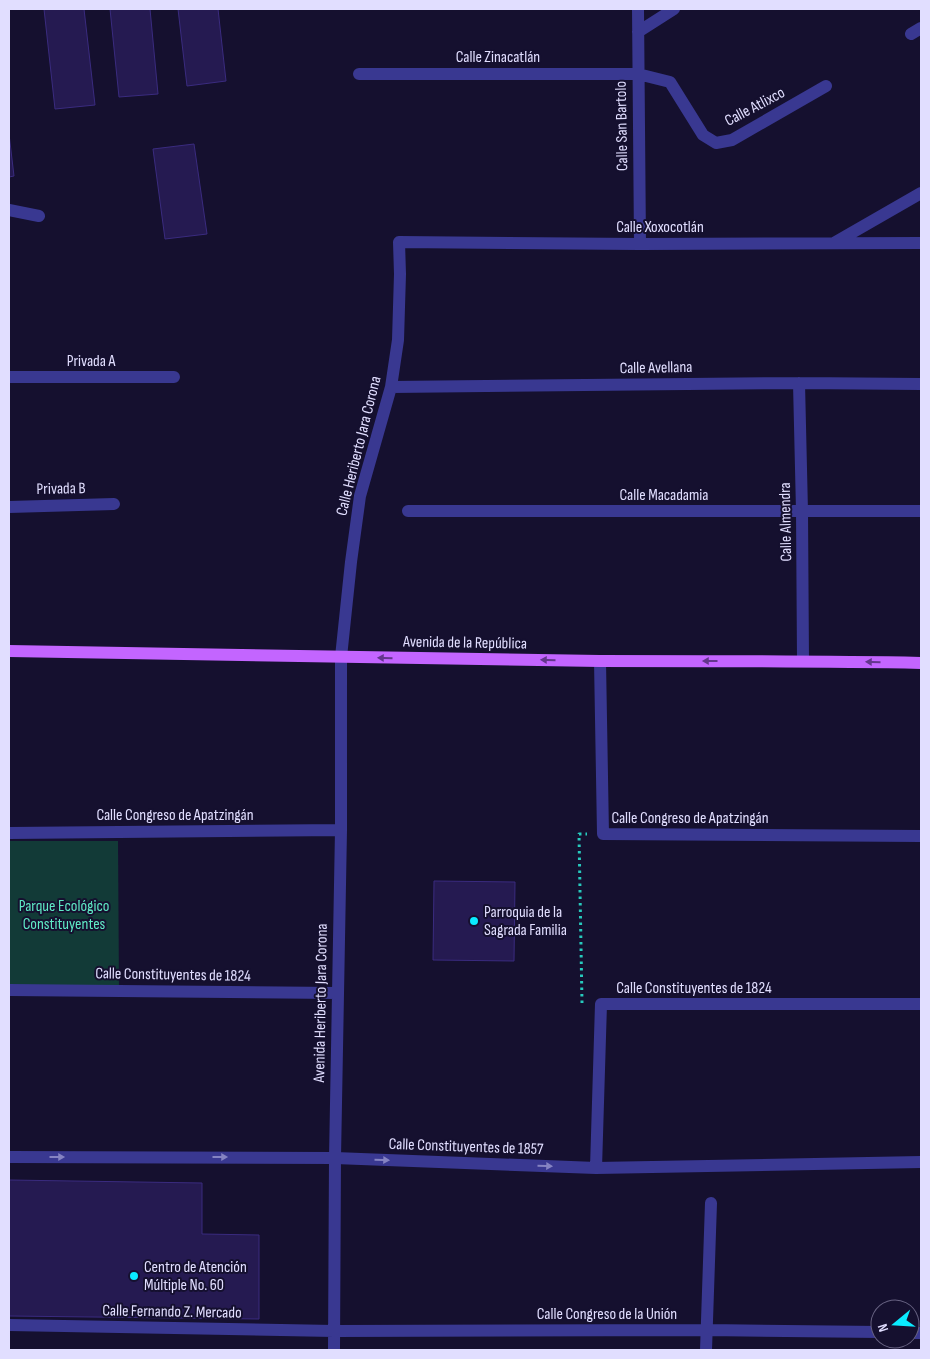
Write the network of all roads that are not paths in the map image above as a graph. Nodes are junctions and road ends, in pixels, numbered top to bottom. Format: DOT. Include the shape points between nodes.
graph roads {
  1 [pos="638,9"];
  2 [pos="674,9"];
  3 [pos="638,32"];
  4 [pos="359,74"];
  5 [pos="638,74"];
  6 [pos="826,86"];
  7 [pos="921,193"];
  8 [pos="9,210"];
  9 [pos="39,216"];
  10 [pos="399,242"];
  11 [pos="834,243"];
  12 [pos="921,243"];
  13 [pos="640,244"];
  14 [pos="9,377"];
  15 [pos="174,377"];
  16 [pos="799,383"];
  17 [pos="921,384"];
  18 [pos="391,386"];
  19 [pos="114,504"];
  20 [pos="9,507"];
  21 [pos="408,511"];
  22 [pos="802,511"];
  23 [pos="921,511"];
  24 [pos="9,651"];
  25 [pos="341,657"];
  26 [pos="600,660"];
  27 [pos="803,661"];
  28 [pos="921,663"];
  29 [pos="341,830"];
  30 [pos="9,833"];
  31 [pos="921,836"];
  32 [pos="9,990"];
  33 [pos="338,993"];
  34 [pos="921,1004"];
  35 [pos="9,1157"];
  36 [pos="334,1158"];
  37 [pos="921,1162"];
  38 [pos="596,1168"];
  39 [pos="711,1203"];
  40 [pos="9,1325"];
  41 [pos="707,1330"];
  42 [pos="334,1331"];
  43 [pos="870,1332"];
  44 [pos="334,1350"];
  45 [pos="706,1350"];
  1 -- 3 [label="street, Calle San Bartolo"];
  2 -- 3 [label="street"];
  3 -- 5 [label="street, Calle San Bartolo"];
  4 -- 5 [label="street, Calle Zinacatlán"];
  5 -- 6 [label="street, Calle Atlixco" via="670,82 703,135 716,142 732,140"];
  5 -- 13 [label="street, Calle San Bartolo"];
  7 -- 11 [label="street"];
  8 -- 9 [label="street"];
  10 -- 13 [label="street, Calle Xoxocotlán"];
  10 -- 18 [label="street, Calle Heriberto Jara Corona" via="398,340"];
  11 -- 12 [label="street, Calle Xoxocotlán"];
  11 -- 13 [label="street, Calle Xoxocotlán"];
  14 -- 15 [label="street, Privada A"];
  16 -- 17 [label="street, Calle Avellana"];
  16 -- 18 [label="street, Calle Avellana"];
  16 -- 22 [label="street, Calle Almendra"];
  18 -- 25 [label="street, Calle Heriberto Jara Corona" via="360,496"];
  19 -- 20 [label="street, Privada B"];
  21 -- 22 [label="street, Calle Macadamia"];
  22 -- 23 [label="street, Calle Macadamia"];
  22 -- 27 [label="street, Calle Almendra"];
  24 -- 25 [label="main road, Avenida de la República"];
  26 -- 25 [label="main road, Avenida de la República, one-way"];
  25 -- 29 [label="street, Avenida Heriberto Jara Corona"];
  27 -- 26 [label="main road, Avenida de la República, one-way"];
  26 -- 31 [label="street, Calle Congreso de Apatzingán" via="603,834"];
  28 -- 27 [label="main road, Avenida de la República, one-way"];
  29 -- 30 [label="street, Calle Congreso de Apatzingán"];
  29 -- 33 [label="street, Avenida Heriberto Jara Corona"];
  32 -- 33 [label="street, Calle Constituyentes de 1824"];
  33 -- 36 [label="street, Avenida Heriberto Jara Corona"];
  34 -- 38 [label="street, Calle Constituyentes de 1824" via="601,1004"];
  35 -- 36 [label="street, Calle Constituyentes de 1857, one-way"];
  36 -- 38 [label="street, Calle Constituyentes de 1857, one-way"];
  36 -- 42 [label="street, Avenida Heriberto Jara Corona"];
  37 -- 38 [label="street, Calle Constituyentes de 1857"];
  39 -- 41 [label="street"];
  40 -- 42 [label="street, Calle Fernando Z. Mercado"];
  41 -- 42 [label="street, Calle Congreso de la Unión"];
  41 -- 43 [label="street, Calle Congreso de la Unión"];
  41 -- 45 [label="street"];
  42 -- 44 [label="street, Avenida Heriberto Jara Corona"];
}
